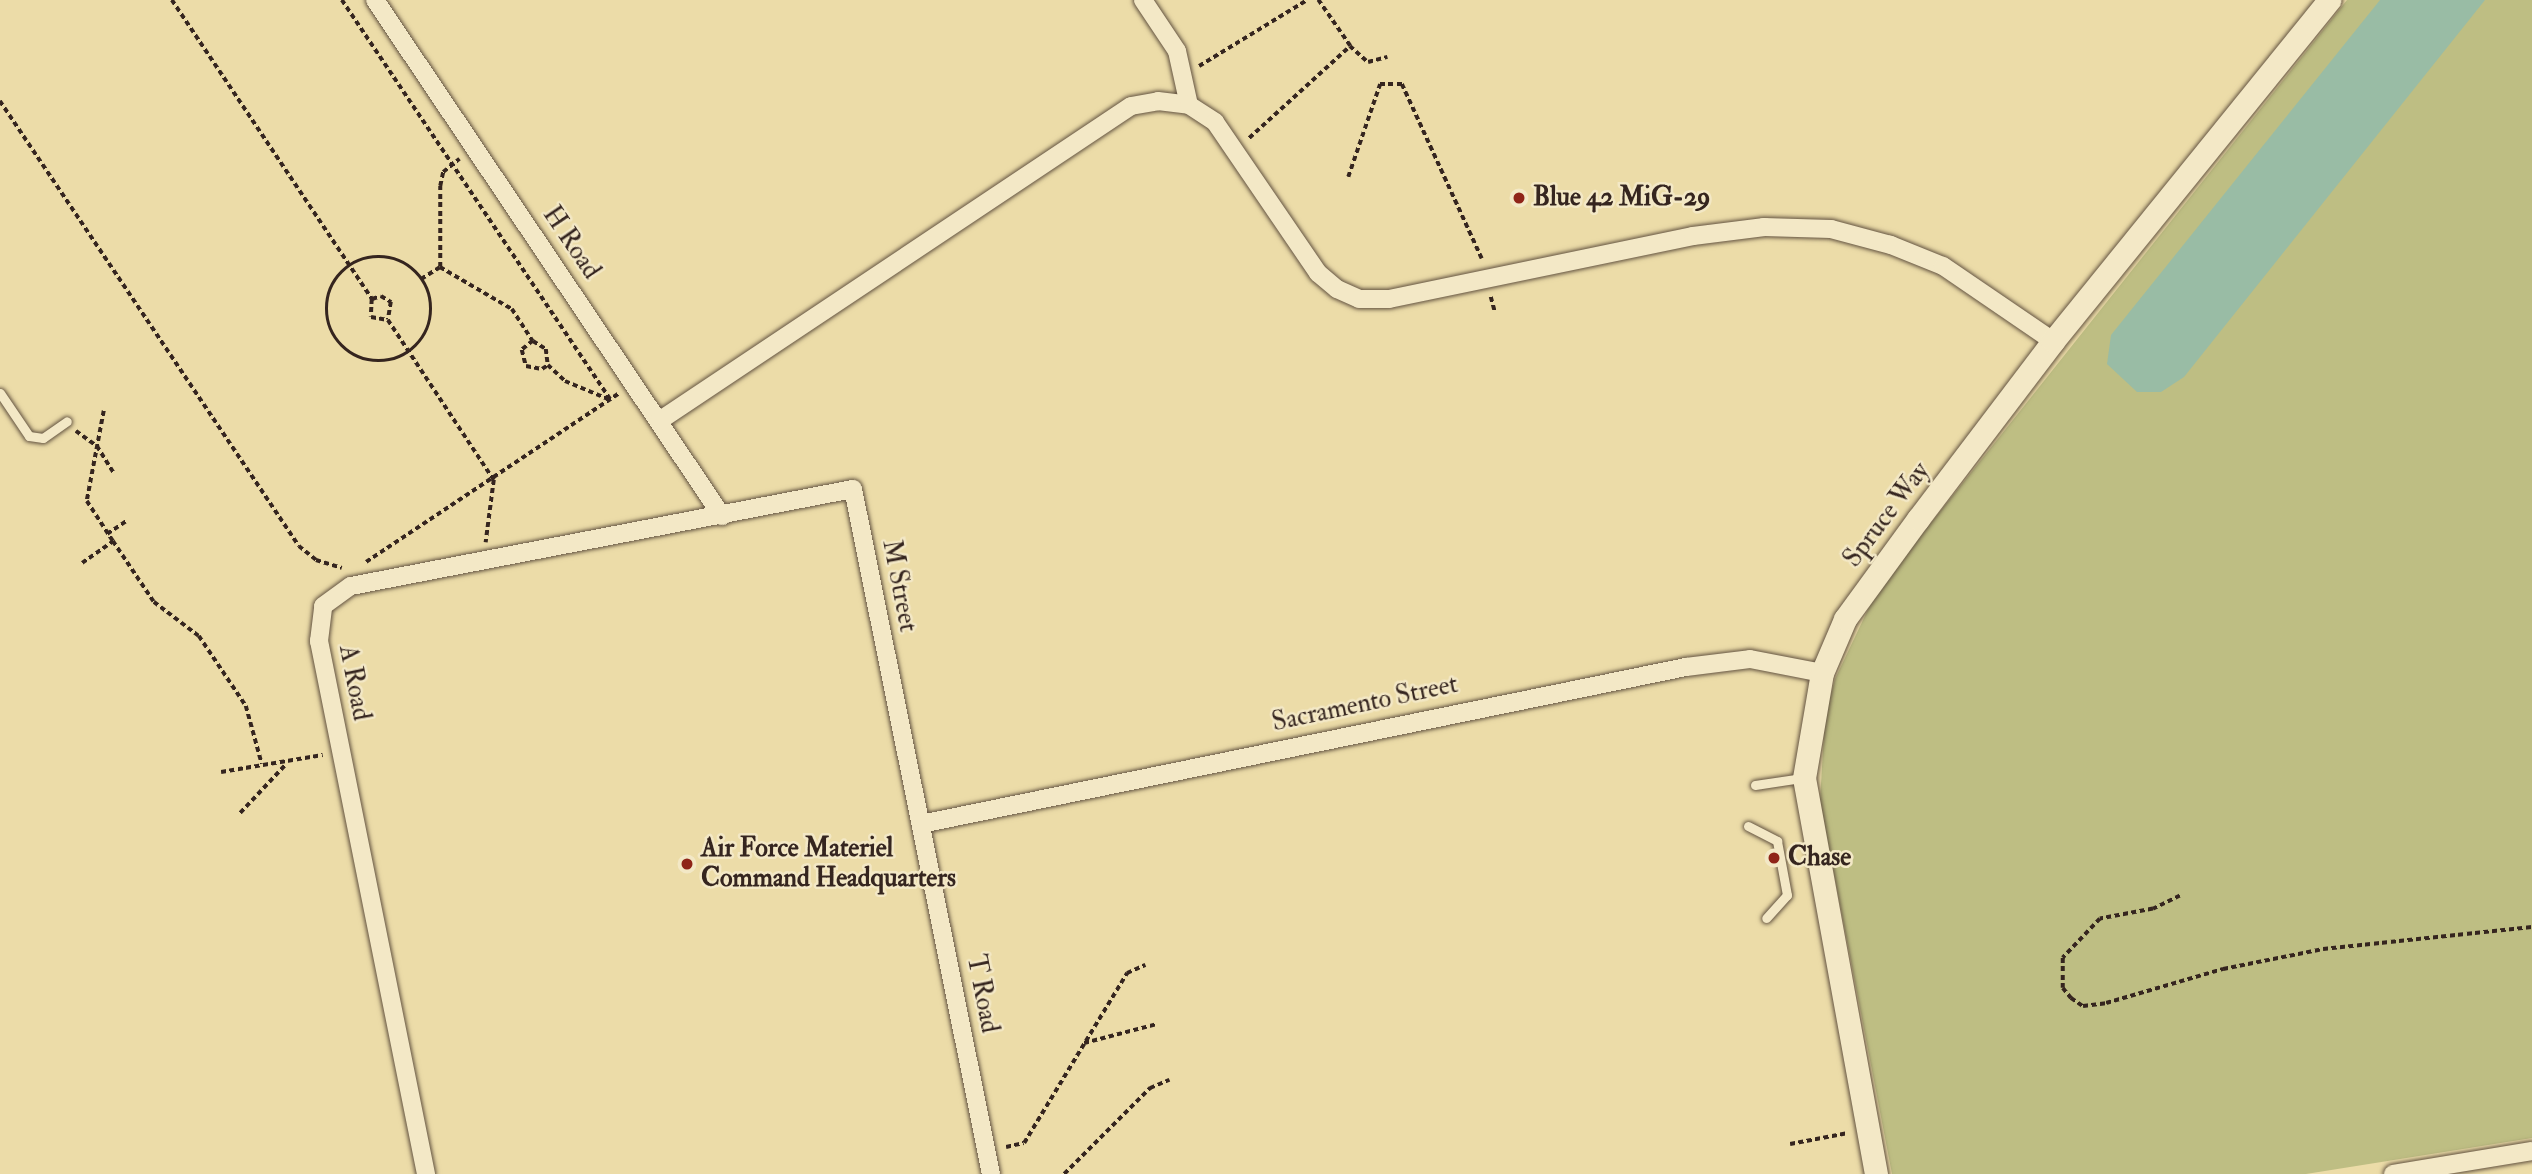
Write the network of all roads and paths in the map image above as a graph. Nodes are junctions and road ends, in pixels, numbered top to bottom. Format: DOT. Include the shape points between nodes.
graph roads {
  1 [pos="172,0"];
  2 [pos="342,0"];
  3 [pos="375,0"];
  4 [pos="1143,0"];
  5 [pos="1307,0"];
  6 [pos="1318,0"];
  7 [pos="2329,0"];
  8 [pos="1350,46"];
  9 [pos="1387,57"];
  10 [pos="1182,76"];
  11 [pos="0,101"];
  12 [pos="1189,104"];
  13 [pos="475,148"];
  14 [pos="1235,152"];
  15 [pos="451,165"];
  16 [pos="1348,177"];
  17 [pos="349,265"];
  18 [pos="440,267"];
  19 [pos="1487,278"];
  20 [pos="421,279"];
  21 [pos="372,299"];
  22 [pos="1495,312"];
  23 [pos="388,320"];
  24 [pos="533,341"];
  25 [pos="2053,341"];
  26 [pos="409,352"];
  27 [pos="548,365"];
  28 [pos="634,383"];
  29 [pos="0,393"];
  30 [pos="610,399"];
  31 [pos="104,411"];
  32 [pos="67,421"];
  33 [pos="659,421"];
  34 [pos="76,431"];
  35 [pos="97,446"];
  36 [pos="114,473"];
  37 [pos="494,480"];
  38 [pos="722,516"];
  39 [pos="126,521"];
  40 [pos="107,534"];
  41 [pos="113,541"];
  42 [pos="82,562"];
  43 [pos="483,563"];
  44 [pos="355,566"];
  45 [pos="348,569"];
  46 [pos="1822,673"];
  47 [pos="341,751"];
  48 [pos="262,764"];
  49 [pos="286,764"];
  50 [pos="222,772"];
  51 [pos="1804,778"];
  52 [pos="1755,785"];
  53 [pos="240,813"];
  54 [pos="921,824"];
  55 [pos="1748,826"];
  56 [pos="2180,896"];
  57 [pos="1766,918"];
  58 [pos="2532,927"];
  59 [pos="1145,965"];
  60 [pos="1157,1024"];
  61 [pos="1084,1043"];
  62 [pos="1169,1080"];
  63 [pos="1867,1130"];
  64 [pos="1790,1144"];
  65 [pos="986,1150"];
  66 [pos="2532,1151"];
  67 [pos="426,1174"];
  68 [pos="991,1174"];
  69 [pos="1064,1174"];
  70 [pos="1876,1174"];
  71 [pos="2393,1174"];
  1 -- 17 [label="path"];
  2 -- 15 [label="path"];
  3 -- 13 [label="street, H Road"];
  4 -- 10 [label="street" via="1177,51"];
  5 -- 10 [label="path"];
  6 -- 8 [label="path"];
  7 -- 25 [label="street, Spruce Way"];
  8 -- 9 [label="path" via="1368,62"];
  8 -- 14 [label="path"];
  10 -- 12 [label="street"];
  11 -- 45 [label="path" via="299,546 332,568"];
  12 -- 14 [label="street" via="1215,122"];
  12 -- 33 [label="street" via="1158,100 1131,106"];
  13 -- 15 [label="path"];
  13 -- 28 [label="street, H Road"];
  14 -- 19 [label="street" via="1318,273 1337,289 1359,299 1389,299"];
  15 -- 18 [label="path" via="443,172 440,186"];
  15 -- 30 [label="path"];
  16 -- 19 [label="path" via="1380,84 1402,84"];
  17 -- 20 [label="path" via="388,258 404,262"];
  17 -- 21 [label="path"];
  17 -- 26 [label="path" via="335,283 328,304 329,320 343,346 360,358 379,360"];
  18 -- 20 [label="path"];
  18 -- 24 [label="path" via="512,309"];
  19 -- 22 [label="path"];
  19 -- 25 [label="street" via="1693,236 1764,227 1832,229 1943,266"];
  20 -- 26 [label="path" via="430,299 429,320"];
  21 -- 23 [label="path" via="371,317"];
  21 -- 23 [label="path" via="380,296 391,303"];
  23 -- 26 [label="path"];
  24 -- 27 [label="path" via="546,349"];
  24 -- 27 [label="path" via="522,350 526,366 542,369"];
  25 -- 46 [label="street, Spruce Way" via="1845,619"];
  26 -- 37 [label="path"];
  27 -- 30 [label="path" via="565,382"];
  28 -- 30 [label="path"];
  28 -- 33 [label="street, H Road"];
  29 -- 32 [label="lane" via="29,436 43,438"];
  30 -- 37 [label="path"];
  31 -- 35 [label="path"];
  33 -- 38 [label="street, H Road"];
  34 -- 35 [label="path"];
  35 -- 36 [label="path"];
  35 -- 40 [label="path" via="88,501"];
  37 -- 43 [label="path"];
  37 -- 44 [label="path"];
  38 -- 43 [label="street, A Road"];
  38 -- 54 [label="street, M Street" via="853,489"];
  39 -- 40 [label="path"];
  40 -- 41 [label="path"];
  41 -- 42 [label="path"];
  41 -- 48 [label="path" via="154,602 199,636 238,694 246,706"];
  43 -- 47 [label="street, A Road" via="351,586 323,606 319,641"];
  46 -- 51 [label="street, Spruce Way"];
  46 -- 54 [label="street, Sacramento Street" via="1750,659 1686,667"];
  47 -- 49 [label="path"];
  47 -- 67 [label="street, A Road"];
  48 -- 49 [label="path"];
  48 -- 50 [label="path"];
  49 -- 53 [label="path"];
  51 -- 52 [label="lane"];
  51 -- 63 [label="street, Spruce Way"];
  54 -- 65 [label="street, T Road"];
  55 -- 57 [label="lane" via="1777,841 1787,895"];
  56 -- 58 [label="path" via="2153,909 2100,919 2063,958 2063,988 2071,998 2083,1006 2106,1003 2234,967 2323,949"];
  59 -- 61 [label="path" via="1127,973"];
  60 -- 61 [label="path"];
  61 -- 65 [label="path" via="1024,1143"];
  62 -- 69 [label="path" via="1150,1088"];
  63 -- 64 [label="path"];
  63 -- 70 [label="street, Spruce Way"];
  65 -- 68 [label="street, T Road"];
  66 -- 71 [label="street"];
}
